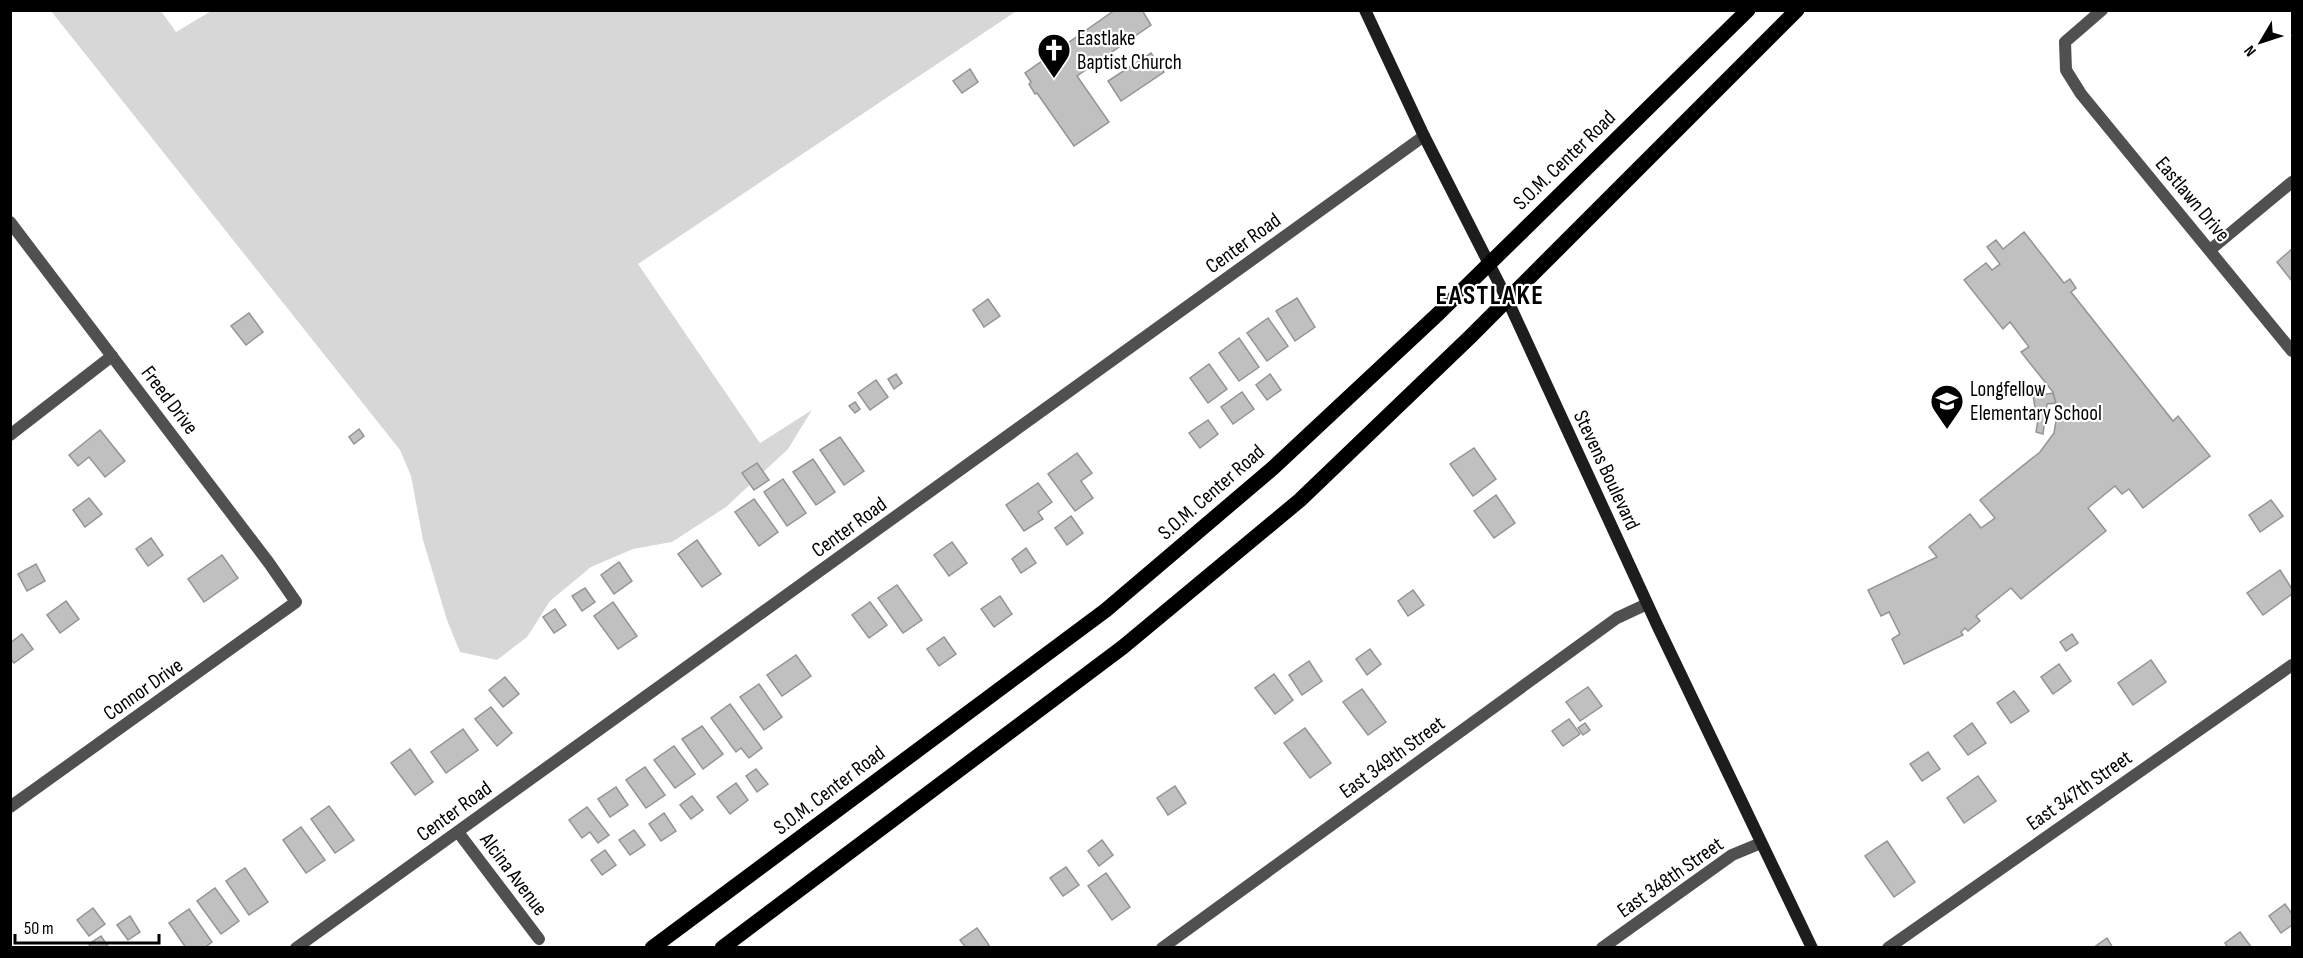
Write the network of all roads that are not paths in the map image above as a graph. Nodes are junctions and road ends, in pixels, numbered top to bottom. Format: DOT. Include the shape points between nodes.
graph roads {
  1 [pos="1365,10"];
  2 [pos="1748,10"];
  3 [pos="1797,10"];
  4 [pos="2102,10"];
  5 [pos="1424,136"];
  6 [pos="2292,182"];
  7 [pos="10,222"];
  8 [pos="2210,250"];
  9 [pos="1488,264"];
  10 [pos="1507,299"];
  11 [pos="2292,351"];
  12 [pos="112,356"];
  13 [pos="10,435"];
  14 [pos="296,602"];
  15 [pos="1647,604"];
  16 [pos="2292,664"];
  17 [pos="10,807"];
  18 [pos="458,832"];
  19 [pos="1761,843"];
  20 [pos="539,939"];
  21 [pos="296,948"];
  22 [pos="652,948"];
  23 [pos="722,948"];
  24 [pos="1162,948"];
  25 [pos="1602,948"];
  26 [pos="1812,948"];
  27 [pos="1888,948"];
  1 -- 5 [label="street, Stevens Boulevard"];
  2 -- 9 [label="main road, S.O.M. Center Road"];
  3 -- 10 [label="main road"];
  4 -- 8 [label="street, Eastlawn Drive" via="2065,42 2066,70 2080,94"];
  5 -- 9 [label="street, Stevens Boulevard"];
  5 -- 18 [label="street, Center Road"];
  6 -- 8 [label="street"];
  7 -- 12 [label="street, Freed Drive"];
  8 -- 11 [label="street, Eastlawn Drive"];
  9 -- 10 [label="street, Stevens Boulevard"];
  9 -- 22 [label="main road, S.O.M. Center Road" via="1273,468 1106,610"];
  10 -- 15 [label="street, Stevens Boulevard"];
  10 -- 23 [label="main road" via="1300,500 1123,647"];
  12 -- 13 [label="street"];
  12 -- 14 [label="street, Freed Drive"];
  14 -- 17 [label="street, Connor Drive"];
  15 -- 19 [label="street, Stevens Boulevard"];
  15 -- 24 [label="street, East 349th Street" via="1608,625"];
  16 -- 27 [label="street, East 347th Street"];
  18 -- 20 [label="street, Alcina Avenue"];
  18 -- 21 [label="street, Center Road"];
  19 -- 25 [label="street, East 348th Street" via="1732,855"];
  19 -- 26 [label="street, Stevens Boulevard"];
}
